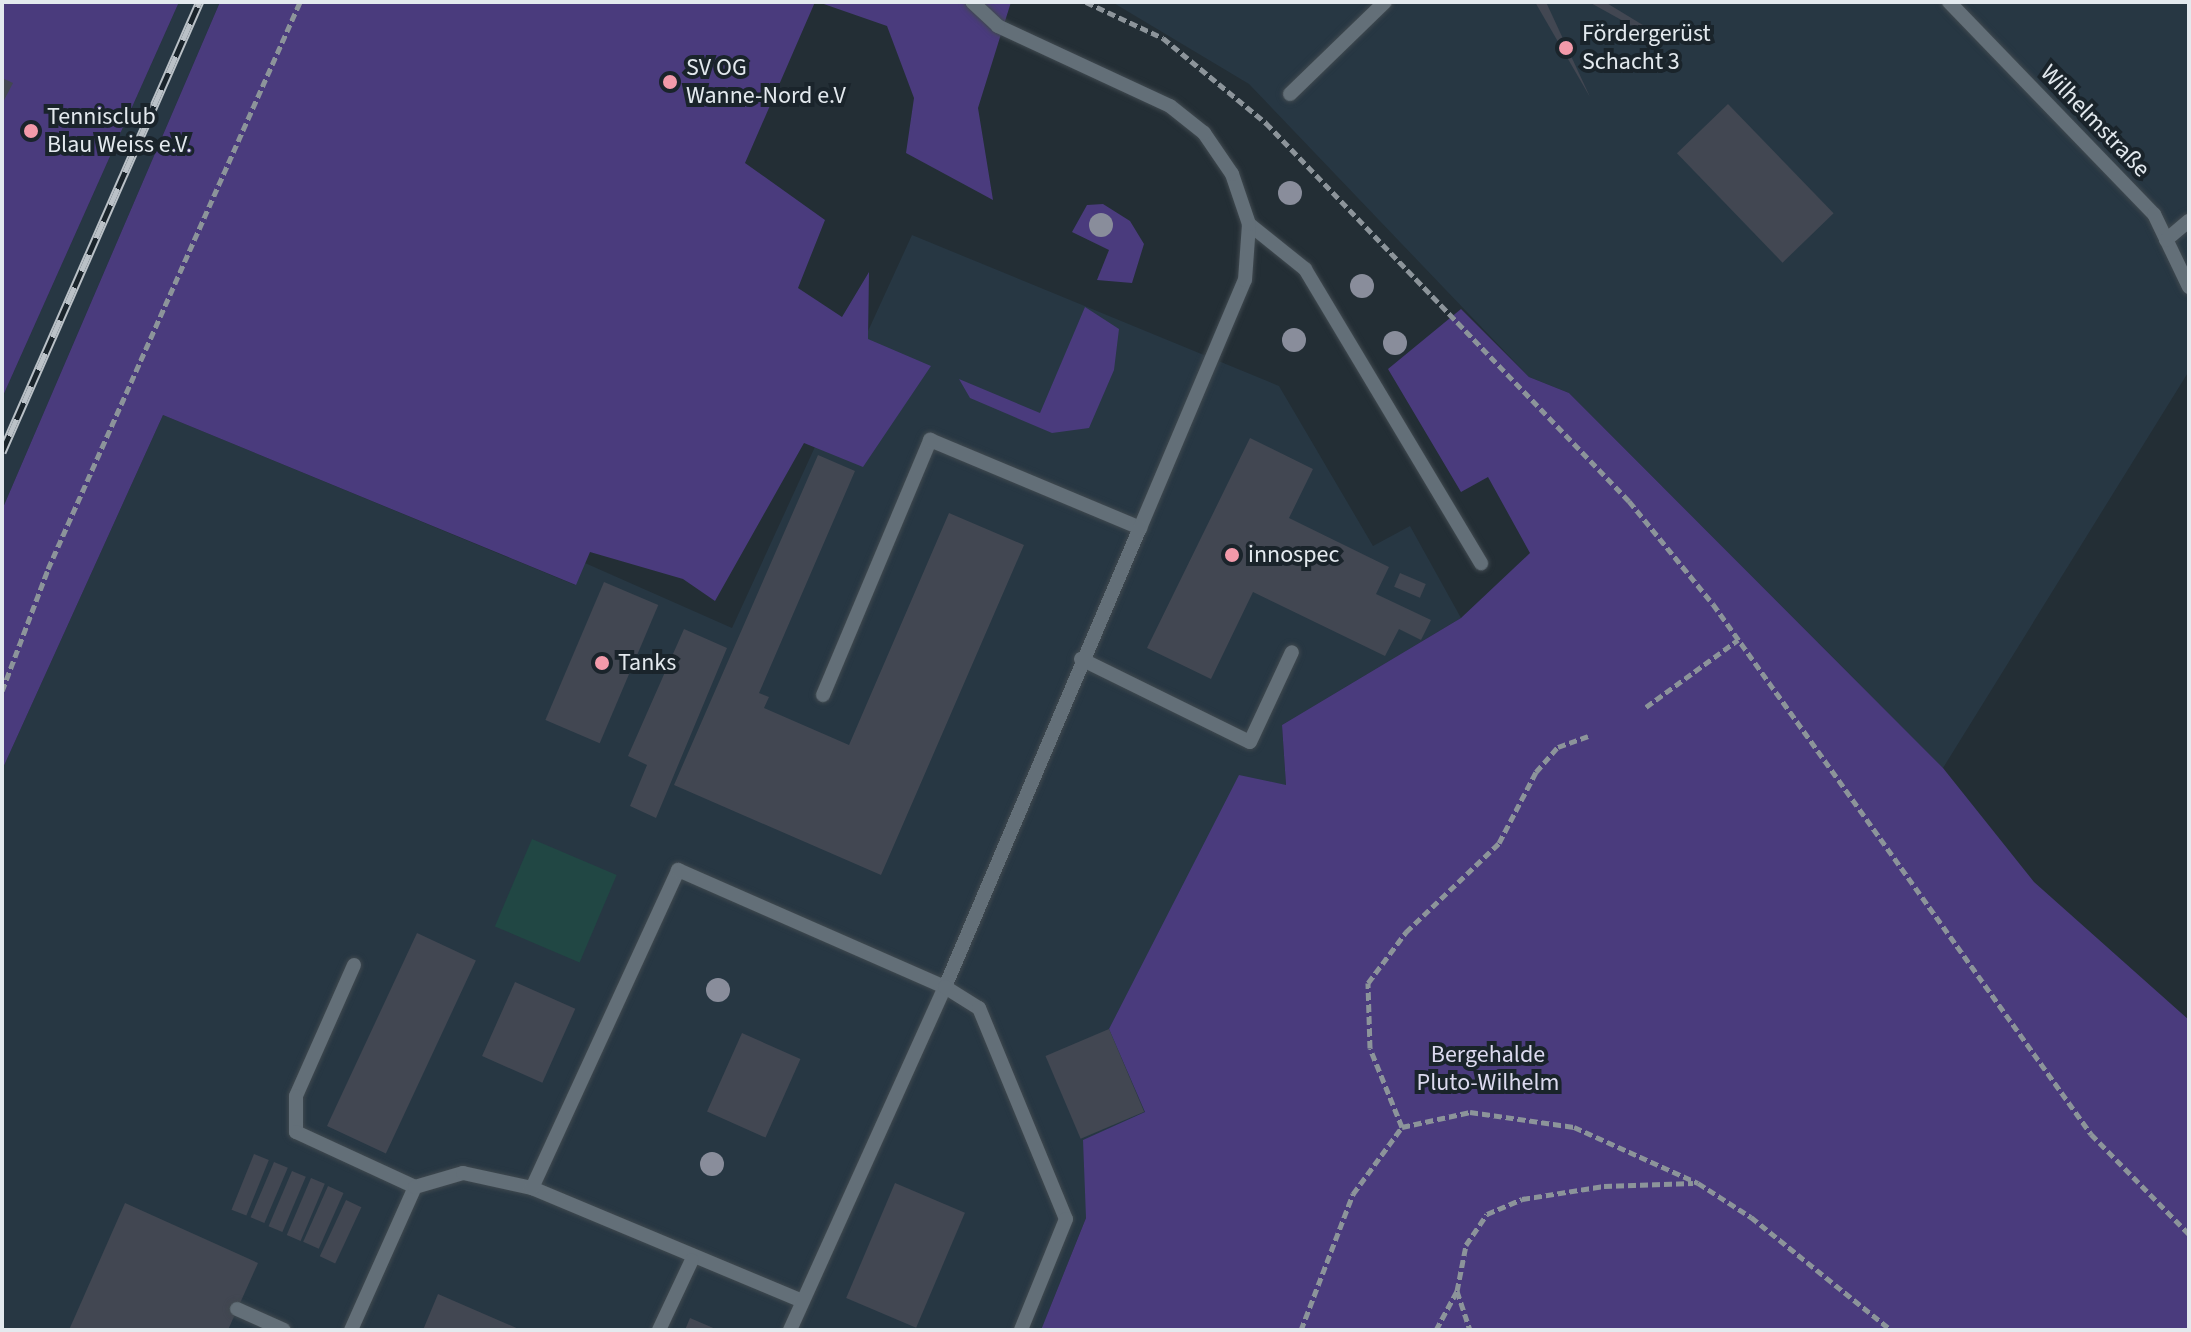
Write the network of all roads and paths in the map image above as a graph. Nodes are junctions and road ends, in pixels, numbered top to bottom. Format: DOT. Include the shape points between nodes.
graph roads {
  1 [pos="300,2"];
  2 [pos="972,2"];
  3 [pos="1086,2"];
  4 [pos="1385,2"];
  5 [pos="1949,2"];
  6 [pos="1290,94"];
  7 [pos="2189,221"];
  8 [pos="1249,224"];
  9 [pos="2166,240"];
  10 [pos="2189,287"];
  11 [pos="1140,528"];
  12 [pos="1481,563"];
  13 [pos="1738,640"];
  14 [pos="1292,652"];
  15 [pos="1081,659"];
  16 [pos="2,691"];
  17 [pos="823,695"];
  18 [pos="1646,707"];
  19 [pos="1588,736"];
  20 [pos="354,965"];
  21 [pos="945,987"];
  22 [pos="1402,1127"];
  23 [pos="1698,1183"];
  24 [pos="415,1187"];
  25 [pos="532,1188"];
  26 [pos="2189,1234"];
  27 [pos="692,1260"];
  28 [pos="1457,1291"];
  29 [pos="802,1301"];
  30 [pos="237,1309"];
  31 [pos="284,1330"];
  32 [pos="351,1330"];
  33 [pos="659,1330"];
  34 [pos="790,1330"];
  35 [pos="1021,1330"];
  36 [pos="1301,1330"];
  37 [pos="1436,1330"];
  38 [pos="1470,1330"];
  39 [pos="1891,1330"];
  1 -- 16 [label="path" via="48,569"];
  2 -- 8 [label="lane" via="998,26 1170,106 1204,133 1232,174"];
  3 -- 13 [label="path" via="1163,38 1266,123 1629,501"];
  4 -- 6 [label="lane"];
  5 -- 9 [label="lane, Wilhelmstraße" via="2154,214"];
  7 -- 9 [label="lane"];
  8 -- 11 [label="lane" via="1245,280"];
  8 -- 12 [label="lane" via="1305,269"];
  9 -- 10 [label="lane, Wilhelmstraße"];
  11 -- 15 [label="lane"];
  11 -- 17 [label="lane" via="930,440"];
  13 -- 18 [label="path"];
  13 -- 26 [label="path" via="2091,1134"];
  14 -- 15 [label="lane" via="1250,742"];
  15 -- 21 [label="lane"];
  19 -- 22 [label="path" via="1558,747 1536,772 1499,843 1406,932 1368,983 1370,1048"];
  20 -- 24 [label="lane" via="296,1096 296,1132"];
  21 -- 25 [label="lane" via="678,870"];
  21 -- 29 [label="lane"];
  21 -- 35 [label="lane" via="979,1008 1066,1219"];
  22 -- 23 [label="path" via="1470,1112 1574,1127"];
  22 -- 36 [label="path" via="1353,1194"];
  23 -- 28 [label="path" via="1604,1186 1522,1199 1487,1214 1466,1245"];
  23 -- 39 [label="path"];
  24 -- 25 [label="lane" via="463,1173"];
  24 -- 32 [label="lane"];
  25 -- 27 [label="lane"];
  27 -- 29 [label="lane"];
  27 -- 33 [label="lane"];
  28 -- 37 [label="path"];
  28 -- 38 [label="path"];
  29 -- 34 [label="lane"];
  30 -- 31 [label="lane"];
}
